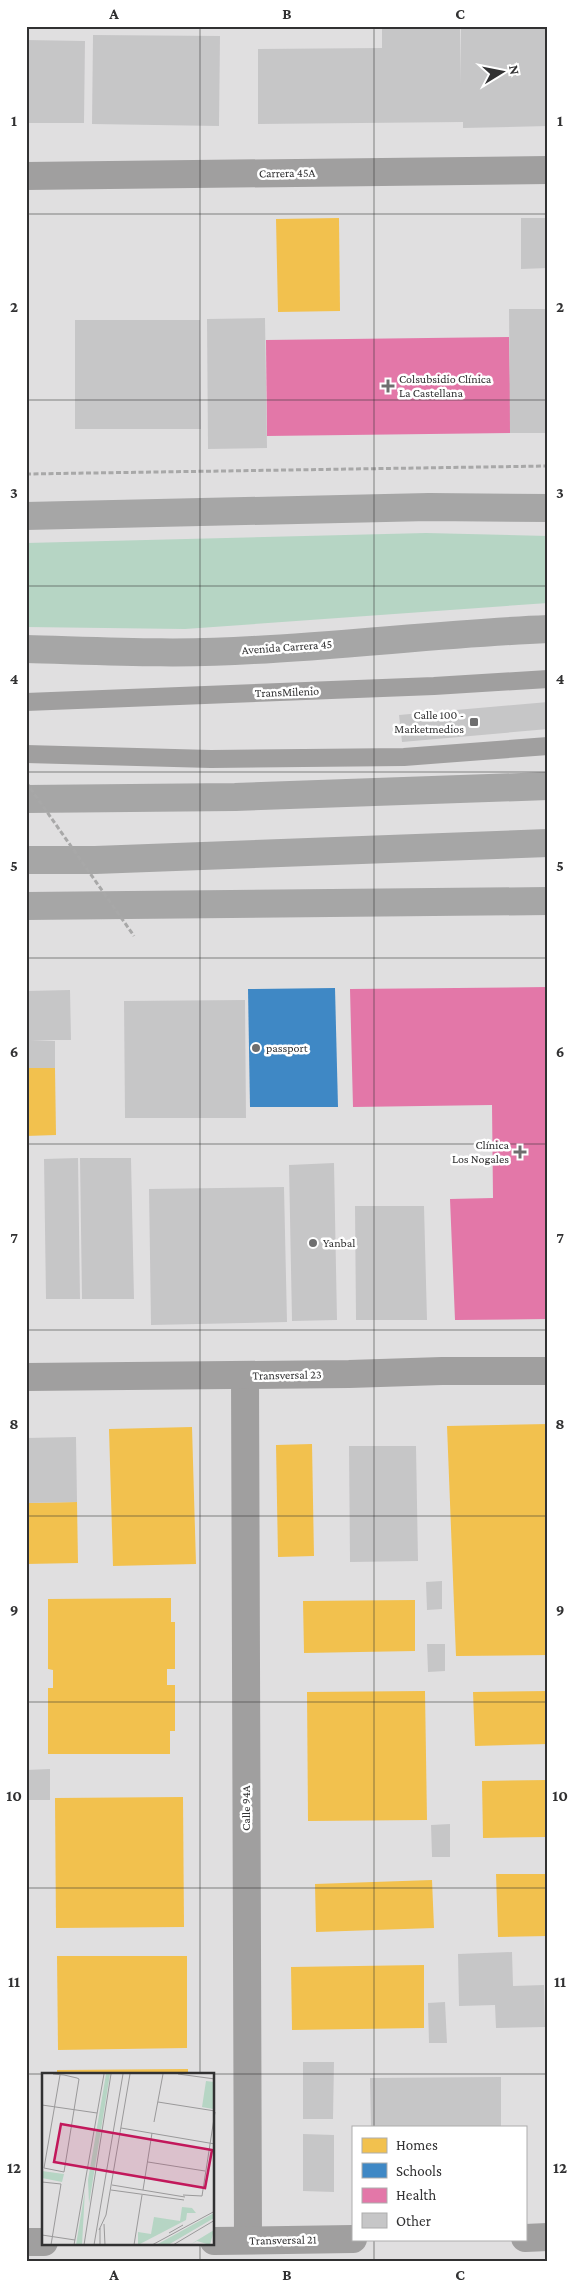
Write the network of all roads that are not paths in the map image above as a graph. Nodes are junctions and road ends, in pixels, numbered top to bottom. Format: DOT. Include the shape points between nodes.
graph roads {
  1 [pos="548,170"];
  2 [pos="26,176"];
  3 [pos="548,508"];
  4 [pos="26,516"];
  5 [pos="548,629"];
  6 [pos="26,649"];
  7 [pos="548,679"];
  8 [pos="26,702"];
  9 [pos="548,746"];
  10 [pos="26,754"];
  11 [pos="548,786"];
  12 [pos="26,799"];
  13 [pos="548,842"];
  14 [pos="26,860"];
  15 [pos="548,901"];
  16 [pos="26,906"];
  17 [pos="548,1371"];
  18 [pos="245,1375"];
  19 [pos="26,1377"];
  20 [pos="548,2237"];
  21 [pos="526,2238"];
  22 [pos="352,2239"];
  23 [pos="215,2240"];
  24 [pos="248,2240"];
  25 [pos="26,2242"];
  26 [pos="42,2242"];
  1 -- 2 [label="street, Carrera 45A"];
  3 -- 4 [label="highway" via="429,507"];
  5 -- 6 [label="highway, Avenida Carrera 45" via="252,650"];
  7 -- 8 [label="lane, TransMilenio"];
  9 -- 10 [label="lane" via="404,757 210,759"];
  11 -- 12 [label="highway" via="235,797"];
  13 -- 14 [label="highway"];
  15 -- 16 [label="highway"];
  17 -- 18 [label="street, Transversal 23"];
  18 -- 19 [label="street, Transversal 23"];
  18 -- 24 [label="street, Calle 94A"];
  20 -- 21 [label="street"];
  22 -- 24 [label="street, Transversal 21"];
  23 -- 24 [label="street, Transversal 21"];
  25 -- 26 [label="street"];
}
